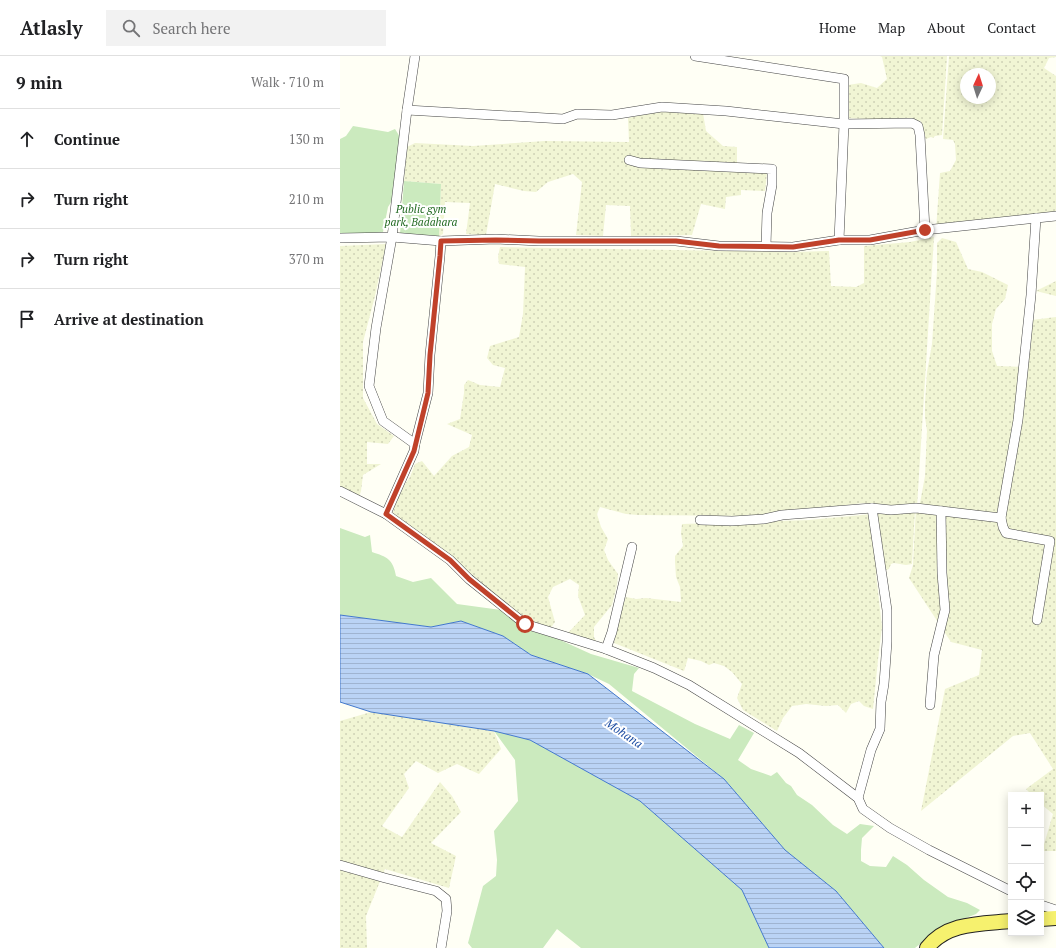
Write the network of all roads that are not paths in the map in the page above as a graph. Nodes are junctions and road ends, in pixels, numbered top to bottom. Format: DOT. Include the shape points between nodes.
graph roads {
  1 [pos="416,56"];
  2 [pos="695,56"];
  3 [pos="756,60"];
  4 [pos="407,110"];
  5 [pos="844,124"];
  6 [pos="629,160"];
  7 [pos="1056,216"];
  8 [pos="1036,218"];
  9 [pos="925,230"];
  10 [pos="392,237"];
  11 [pos="340,238"];
  12 [pos="839,240"];
  13 [pos="441,241"];
  14 [pos="766,246"];
  15 [pos="415,444"];
  16 [pos="340,491"];
  17 [pos="872,508"];
  18 [pos="941,511"];
  19 [pos="386,514"];
  20 [pos="1001,518"];
  21 [pos="700,520"];
  22 [pos="632,547"];
  23 [pos="1037,620"];
  24 [pos="606,649"];
  25 [pos="930,705"];
  26 [pos="858,798"];
  27 [pos="340,865"];
  28 [pos="1008,890"];
  29 [pos="1044,906"];
  30 [pos="1056,910"];
  31 [pos="1056,918"];
  32 [pos="1044,919"];
  33 [pos="1008,921"];
  34 [pos="441,948"];
  35 [pos="926,948"];
  1 -- 4 [label="street"];
  2 -- 3 [label="street"];
  3 -- 5 [label="street" via="844,79"];
  4 -- 5 [label="street" via="563,119 577,114 612,115 662,107"];
  4 -- 10 [label="street"];
  5 -- 9 [label="street" via="912,123 918,126"];
  5 -- 12 [label="street"];
  6 -- 14 [label="street" via="640,163 772,169"];
  7 -- 8 [label="street"];
  8 -- 9 [label="street"];
  8 -- 20 [label="street" via="1018,420"];
  9 -- 12 [label="street" via="870,240"];
  10 -- 11 [label="street"];
  10 -- 13 [label="street"];
  10 -- 15 [label="street" via="369,386 383,421"];
  12 -- 14 [label="street" via="793,247"];
  13 -- 14 [label="street" via="676,241 719,246"];
  13 -- 15 [label="street" via="428,393"];
  15 -- 19 [label="street"];
  16 -- 19 [label="street"];
  17 -- 18 [label="street"];
  17 -- 21 [label="street" via="782,515 759,520"];
  17 -- 26 [label="street" via="887,610 887,642 880,729 871,750"];
  18 -- 20 [label="street"];
  18 -- 25 [label="street" via="945,610 934,656"];
  19 -- 24 [label="street" via="450,560 469,579 525,624"];
  20 -- 23 [label="street" via="1006,533 1050,540"];
  22 -- 24 [label="street"];
  24 -- 26 [label="street" via="689,685 799,754"];
  26 -- 28 [label="street" via="863,809 890,828"];
  27 -- 34 [label="street" via="436,891 446,898 447,911"];
  29 -- 30 [label="street"];
  31 -- 32 [label="main road"];
  33 -- 35 [label="main road" via="968,925 947,931"];
}
